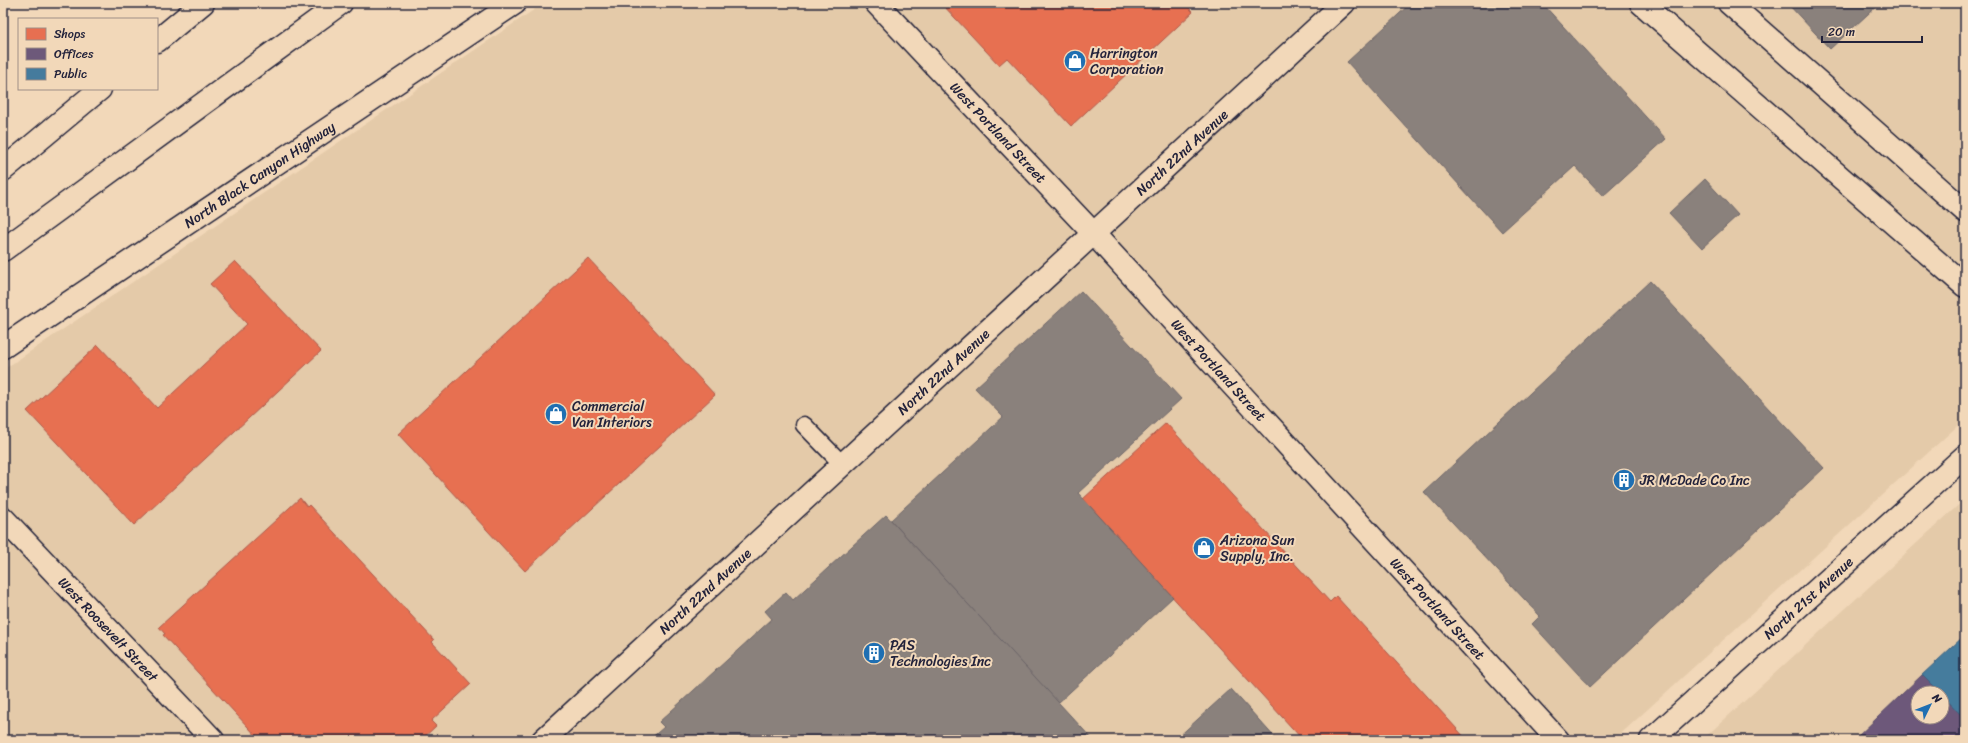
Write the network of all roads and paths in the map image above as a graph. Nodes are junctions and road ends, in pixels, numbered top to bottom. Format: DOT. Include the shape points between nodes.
graph roads {
  1 [pos="203,3"];
  2 [pos="341,3"];
  3 [pos="515,3"];
  4 [pos="876,3"];
  5 [pos="1344,3"];
  6 [pos="1641,3"];
  7 [pos="1729,3"];
  8 [pos="158,41"];
  9 [pos="99,90"];
  10 [pos="3,170"];
  11 [pos="1965,211"];
  12 [pos="1093,233"];
  13 [pos="3,250"];
  14 [pos="1965,286"];
  15 [pos="3,347"];
  16 [pos="804,425"];
  17 [pos="1965,456"];
  18 [pos="842,464"];
  19 [pos="3,518"];
  20 [pos="213,740"];
  21 [pos="543,740"];
  22 [pos="1558,740"];
  23 [pos="1651,740"];
  1 -- 8 [label="main road"];
  2 -- 13 [label="main road"];
  3 -- 15 [label="main road, North Black Canyon Highway"];
  4 -- 12 [label="main road, West Portland Street"];
  5 -- 12 [label="main road, North 22nd Avenue"];
  6 -- 14 [label="main road"];
  7 -- 11 [label="main road"];
  9 -- 10 [label="main road"];
  12 -- 18 [label="main road, North 22nd Avenue"];
  12 -- 22 [label="main road, West Portland Street"];
  16 -- 18 [label="lane"];
  17 -- 23 [label="main road, North 21st Avenue"];
  18 -- 21 [label="main road, North 22nd Avenue"];
  19 -- 20 [label="main road, West Roosevelt Street"];
}
